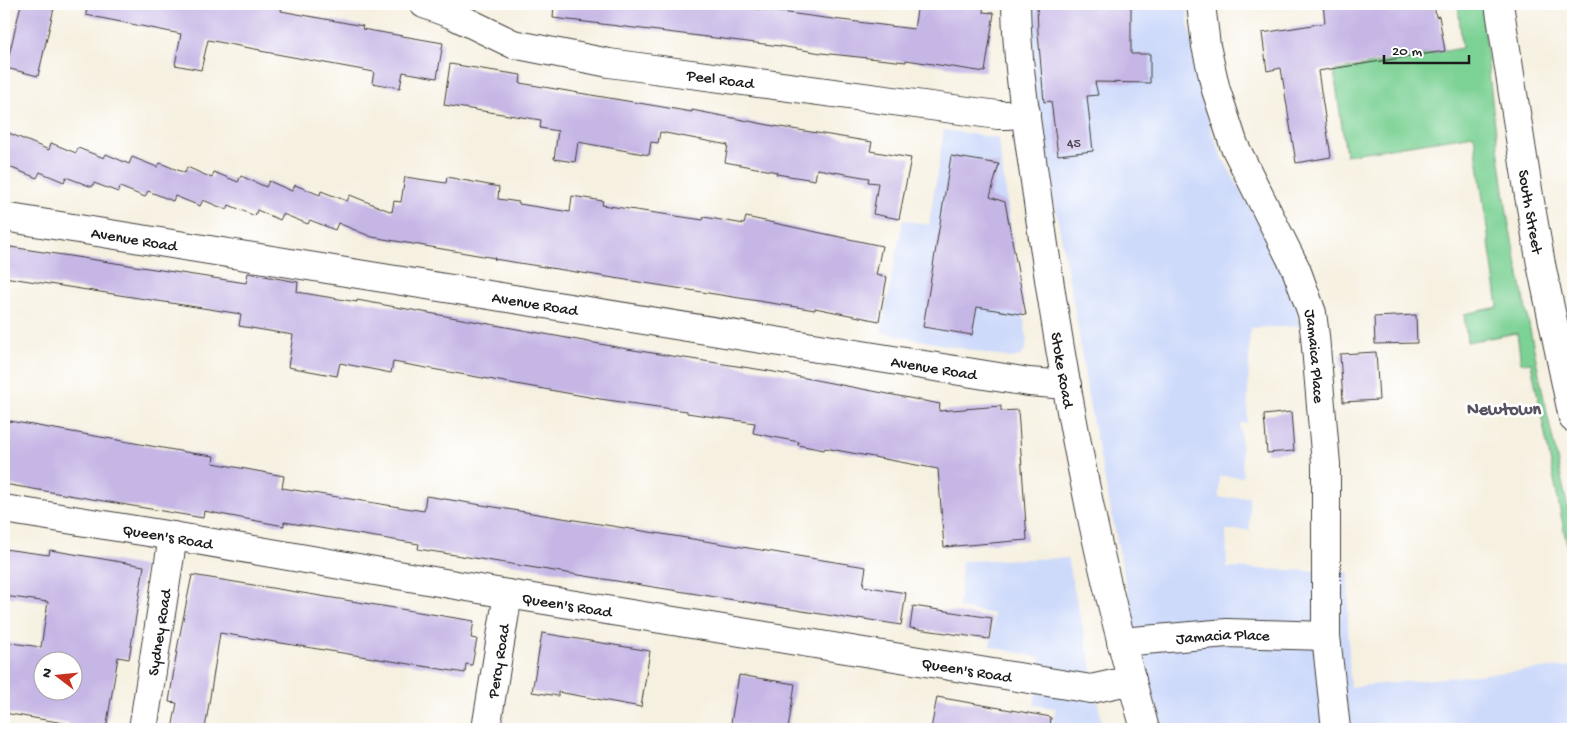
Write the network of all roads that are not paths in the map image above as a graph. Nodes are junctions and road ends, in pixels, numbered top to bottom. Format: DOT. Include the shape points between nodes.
graph roads {
  1 [pos="424,4"];
  2 [pos="1016,4"];
  3 [pos="1201,4"];
  4 [pos="1499,4"];
  5 [pos="1026,113"];
  6 [pos="4,216"];
  7 [pos="1067,385"];
  8 [pos="1573,418"];
  9 [pos="4,509"];
  10 [pos="172,536"];
  11 [pos="508,594"];
  12 [pos="1326,636"];
  13 [pos="1121,642"];
  14 [pos="1132,680"];
  15 [pos="143,729"];
  16 [pos="486,729"];
  17 [pos="1145,729"];
  18 [pos="1336,729"];
  1 -- 5 [label="street, Peel Road" via="513,44 609,63 998,115"];
  2 -- 5 [label="street, Stoke Road"];
  3 -- 12 [label="street, Jamaica Place" via="1216,90 1234,145 1296,270 1312,313 1326,464"];
  4 -- 8 [label="street, South Street" via="1541,264"];
  5 -- 7 [label="street, Stoke Road"];
  6 -- 7 [label="street, Avenue Road" via="1028,382"];
  7 -- 13 [label="street, Stoke Road" via="1091,514"];
  9 -- 10 [label="street, Queen's Road"];
  10 -- 11 [label="street, Queen's Road"];
  10 -- 15 [label="street, Sydney Road"];
  11 -- 14 [label="street, Queen's Road" via="1091,689"];
  11 -- 16 [label="street, Percy Road"];
  12 -- 13 [label="street, Jamacia Place" via="1227,633"];
  12 -- 18 [label="street, Jamaica Place"];
  13 -- 14 [label="street, Stoke Road"];
  14 -- 17 [label="street, Stoke Road"];
}
